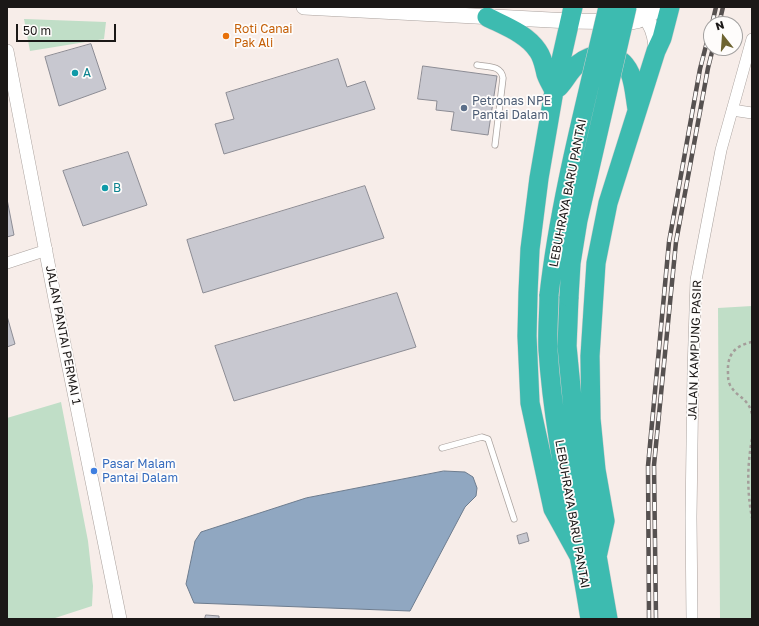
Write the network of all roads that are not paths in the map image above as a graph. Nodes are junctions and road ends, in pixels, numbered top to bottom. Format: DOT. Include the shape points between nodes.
graph roads {
  1 [pos="304,7"];
  2 [pos="608,7"];
  3 [pos="626,7"];
  4 [pos="633,7"];
  5 [pos="659,7"];
  6 [pos="670,7"];
  7 [pos="572,14"];
  8 [pos="487,17"];
  9 [pos="646,17"];
  10 [pos="752,39"];
  11 [pos="7,51"];
  12 [pos="656,51"];
  13 [pos="477,65"];
  14 [pos="554,91"];
  15 [pos="732,110"];
  16 [pos="637,113"];
  17 [pos="752,113"];
  18 [pos="495,145"];
  19 [pos="47,250"];
  20 [pos="7,263"];
  21 [pos="442,448"];
  22 [pos="514,519"];
  23 [pos="589,558"];
  24 [pos="120,619"];
  25 [pos="590,619"];
  26 [pos="608,619"];
  27 [pos="692,619"];
  1 -- 8 [label="main road"];
  2 -- 23 [label="highway, LEBUHRAYA BARU PANTAI, bridge" via="561,216 549,295 548,347 551,390 564,474"];
  3 -- 4 [label="main road"];
  3 -- 23 [label="highway, LEBUHRAYA BARU PANTAI, bridge" via="578,220 571,263 567,346"];
  4 -- 9 [label="main road"];
  5 -- 9 [label="main road"];
  6 -- 12 [label="highway"];
  7 -- 8 [label="main road"];
  7 -- 9 [label="main road" via="631,22"];
  7 -- 14 [label="highway"];
  8 -- 14 [label="highway" via="530,41 538,50"];
  9 -- 12 [label="main road" via="652,26"];
  10 -- 15 [label="street, JALAN KAMPUNG PASIR"];
  11 -- 19 [label="street, JALAN PANTAI PERMAI 1"];
  12 -- 16 [label="highway"];
  13 -- 18 [label="lane" via="499,69 502,72"];
  14 -- 16 [label="highway" via="578,64 595,55 606,54 619,59 630,73"];
  14 -- 23 [label="highway" via="530,249 527,329 530,403 553,509"];
  15 -- 17 [label="street"];
  15 -- 27 [label="street, JALAN KAMPUNG PASIR" via="721,150 696,280"];
  16 -- 23 [label="highway" via="608,203 596,263 590,356 591,419 605,521"];
  19 -- 20 [label="street"];
  19 -- 24 [label="street, JALAN PANTAI PERMAI 1"];
  21 -- 22 [label="lane" via="482,437 488,439"];
  23 -- 25 [label="highway, LEBUHRAYA BARU PANTAI"];
  23 -- 26 [label="highway, LEBUHRAYA BARU PANTAI"];
}
